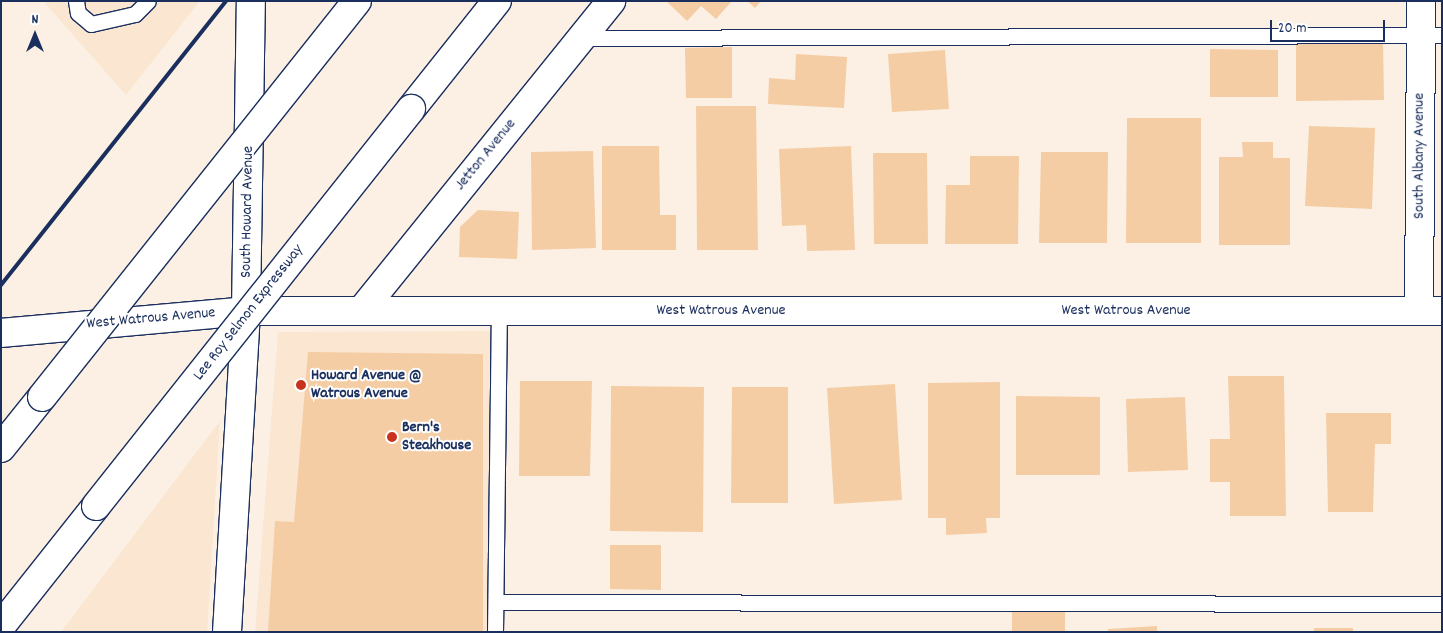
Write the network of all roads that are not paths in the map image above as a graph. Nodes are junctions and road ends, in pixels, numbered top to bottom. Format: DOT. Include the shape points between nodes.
graph roads {
  1 [pos="76,1"];
  2 [pos="148,1"];
  3 [pos="251,1"];
  4 [pos="357,1"];
  5 [pos="496,1"];
  6 [pos="611,1"];
  7 [pos="1421,1"];
  8 [pos="1431,35"];
  9 [pos="582,38"];
  10 [pos="362,310"];
  11 [pos="499,310"];
  12 [pos="246,311"];
  13 [pos="1430,311"];
  14 [pos="1,333"];
  15 [pos="1,448"];
  16 [pos="496,602"];
  17 [pos="1442,604"];
  18 [pos="1,626"];
  19 [pos="227,632"];
  20 [pos="495,632"];
  1 -- 2 [label="lane" via="78,13 91,24 135,14"];
  3 -- 12 [label="main road, South Howard Avenue"];
  4 -- 15 [label="main road, bridge"];
  5 -- 18 [label="main road, Lee Roy Selmon Expressway, bridge"];
  6 -- 9 [label="main road, Jetton Avenue"];
  7 -- 8 [label="main road, South Albany Avenue"];
  8 -- 9 [label="lane"];
  8 -- 13 [label="main road, South Albany Avenue"];
  9 -- 10 [label="main road, Jetton Avenue"];
  10 -- 11 [label="main road, West Watrous Avenue"];
  10 -- 12 [label="main road, West Watrous Avenue"];
  11 -- 13 [label="main road, West Watrous Avenue"];
  11 -- 16 [label="lane"];
  12 -- 14 [label="main road, West Watrous Avenue"];
  12 -- 19 [label="main road, South Howard Avenue"];
  16 -- 17 [label="lane"];
  16 -- 20 [label="lane"];
}
